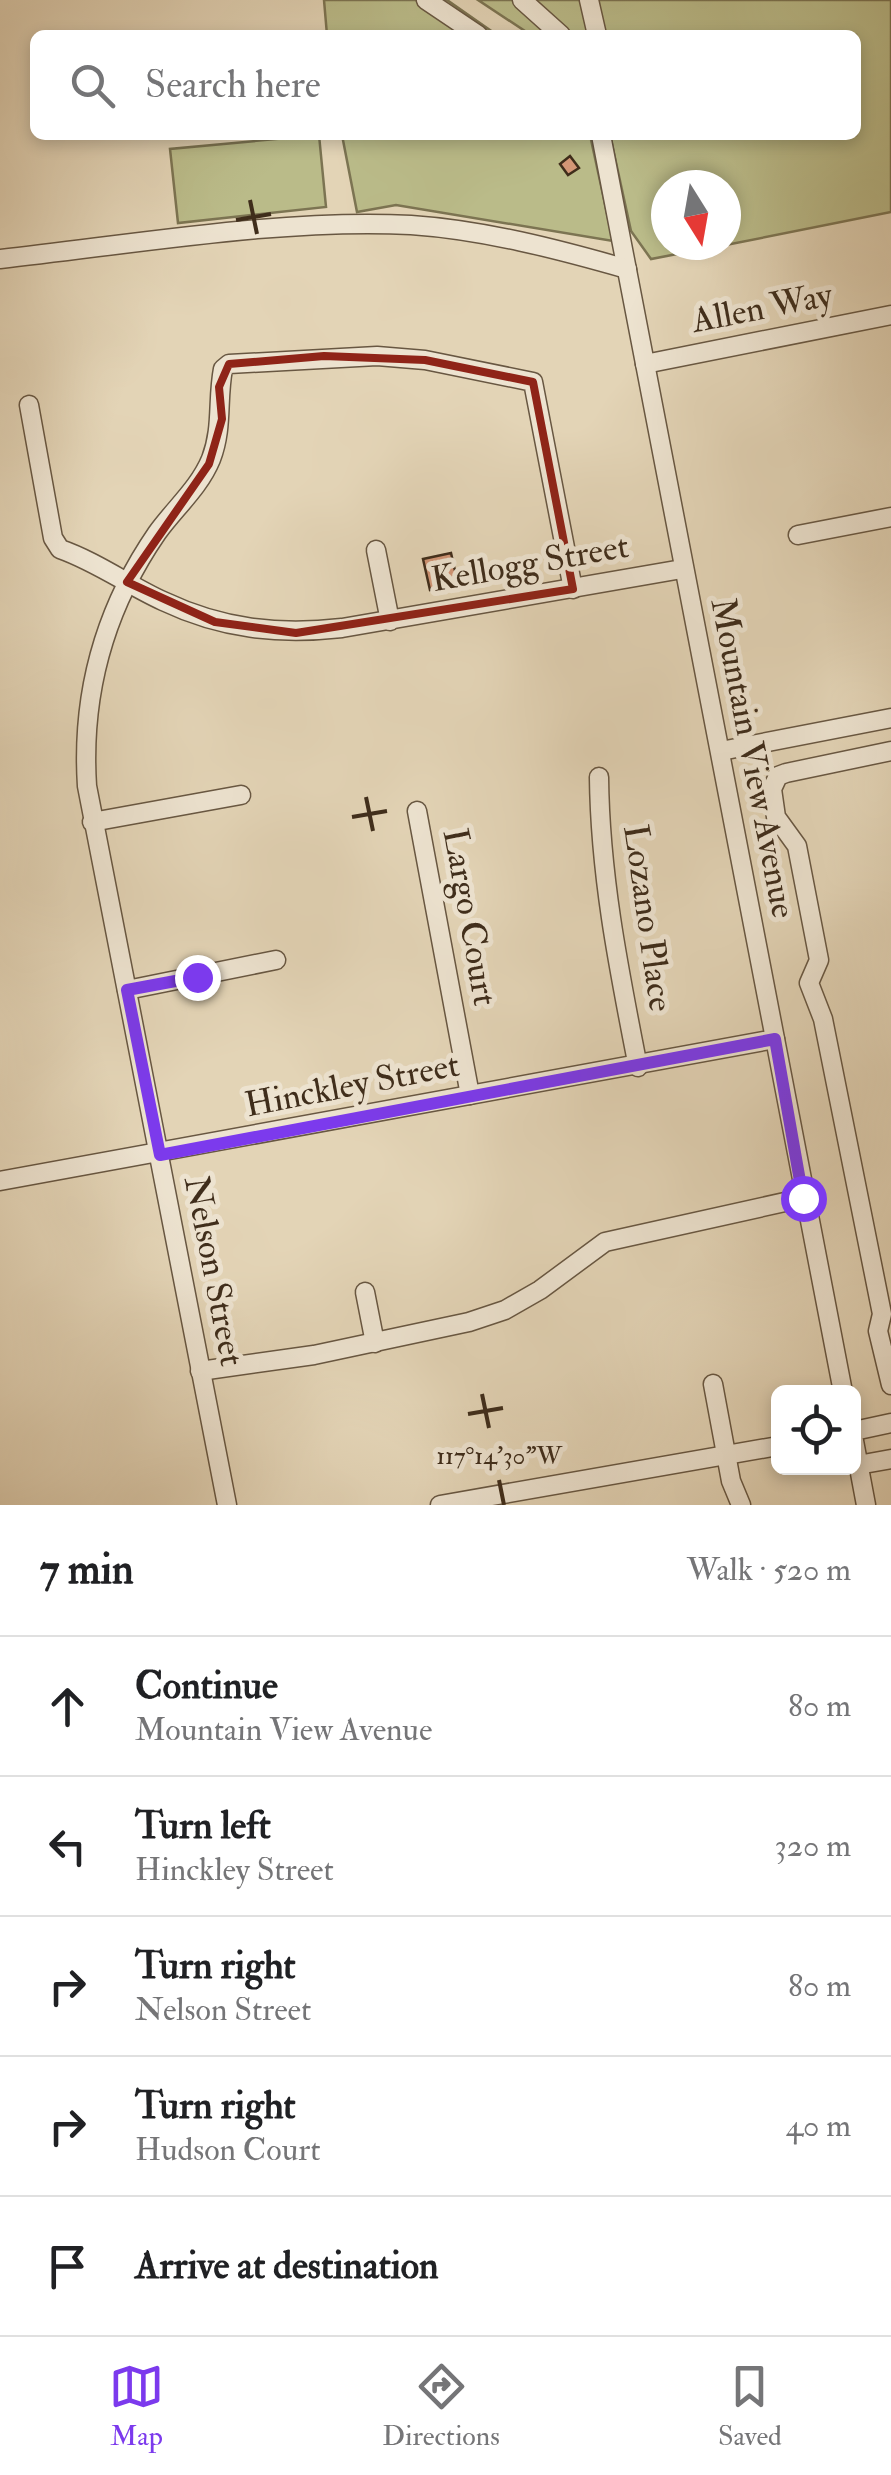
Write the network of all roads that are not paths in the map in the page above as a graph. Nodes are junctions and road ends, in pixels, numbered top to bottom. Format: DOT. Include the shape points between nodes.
graph roads {
  1 [pos="426,0"];
  2 [pos="522,0"];
  3 [pos="589,0"];
  4 [pos="471,30"];
  5 [pos="555,30"];
  6 [pos="596,30"];
  7 [pos="603,140"];
  8 [pos="0,259"];
  9 [pos="627,270"];
  10 [pos="891,316"];
  11 [pos="645,364"];
  12 [pos="29,405"];
  13 [pos="891,517"];
  14 [pos="798,535"];
  15 [pos="376,550"];
  16 [pos="682,568"];
  17 [pos="127,582"];
  18 [pos="573,589"];
  19 [pos="390,621"];
  20 [pos="891,718"];
  21 [pos="844,728"];
  22 [pos="721,751"];
  23 [pos="891,752"];
  24 [pos="850,759"];
  25 [pos="600,777"];
  26 [pos="240,795"];
  27 [pos="417,811"];
  28 [pos="92,822"];
  29 [pos="276,960"];
  30 [pos="127,990"];
  31 [pos="775,1039"];
  32 [pos="638,1067"];
  33 [pos="470,1095"];
  34 [pos="160,1155"];
  35 [pos="0,1182"];
  36 [pos="803,1198"];
  37 [pos="365,1292"];
  38 [pos="375,1343"];
  39 [pos="200,1371"];
  40 [pos="713,1384"];
  41 [pos="843,1385"];
  42 [pos="891,1385"];
  43 [pos="891,1423"];
  44 [pos="861,1429"];
  45 [pos="771,1447"];
  46 [pos="727,1456"];
  47 [pos="891,1460"];
  48 [pos="861,1465"];
  49 [pos="860,1475"];
  50 [pos="227,1505"];
  51 [pos="440,1505"];
  52 [pos="742,1505"];
  53 [pos="866,1505"];
  1 -- 4 [label="street"];
  2 -- 5 [label="street"];
  3 -- 6 [label="street"];
  7 -- 9 [label="street, Mountain View Avenue"];
  8 -- 9 [label="street" via="268,231 412,226 544,245"];
  9 -- 11 [label="street, Mountain View Avenue"];
  10 -- 11 [label="street, Allen Way"];
  11 -- 16 [label="street, Mountain View Avenue"];
  12 -- 17 [label="street, Kellogg Street" via="53,538 60,549"];
  13 -- 14 [label="street"];
  15 -- 19 [label="street, Kellogg Street"];
  16 -- 18 [label="street, Kellogg Street"];
  16 -- 22 [label="street, Mountain View Avenue"];
  17 -- 18 [label="street, Nelson Street" via="208,464 222,419 222,368 377,356 532,382"];
  17 -- 19 [label="street, Kellogg Street" via="215,622 253,630 296,633"];
  17 -- 28 [label="street, Nelson Street" via="95,662 88,702 84,752"];
  18 -- 19 [label="street, Kellogg Street"];
  20 -- 21 [label="street"];
  21 -- 22 [label="street"];
  21 -- 24 [label="street"];
  22 -- 31 [label="street, Mountain View Avenue"];
  23 -- 24 [label="street"];
  24 -- 42 [label="street" via="778,776 772,789 780,828 797,846 819,960 810,983 882,1314 878,1330"];
  25 -- 32 [label="street, Lozano Place" via="600,844"];
  26 -- 28 [label="street"];
  27 -- 33 [label="street, Largo Court"];
  28 -- 30 [label="street, Nelson Street"];
  29 -- 30 [label="street"];
  30 -- 34 [label="street, Nelson Street"];
  31 -- 32 [label="street, Hinckley Street"];
  31 -- 36 [label="street, Mountain View Avenue"];
  32 -- 33 [label="street, Hinckley Street"];
  33 -- 34 [label="street, Hinckley Street"];
  34 -- 35 [label="street, Hinckley Street"];
  34 -- 39 [label="street, Nelson Street"];
  36 -- 38 [label="street" via="605,1242 505,1310"];
  36 -- 41 [label="street, Mountain View Avenue"];
  37 -- 38 [label="street"];
  38 -- 39 [label="street"];
  39 -- 50 [label="street, Nelson Street"];
  40 -- 46 [label="street"];
  43 -- 44 [label="street"];
  45 -- 46 [label="street"];
  46 -- 51 [label="street"];
  46 -- 52 [label="street"];
  47 -- 48 [label="street"];
  49 -- 53 [label="street"];
}
